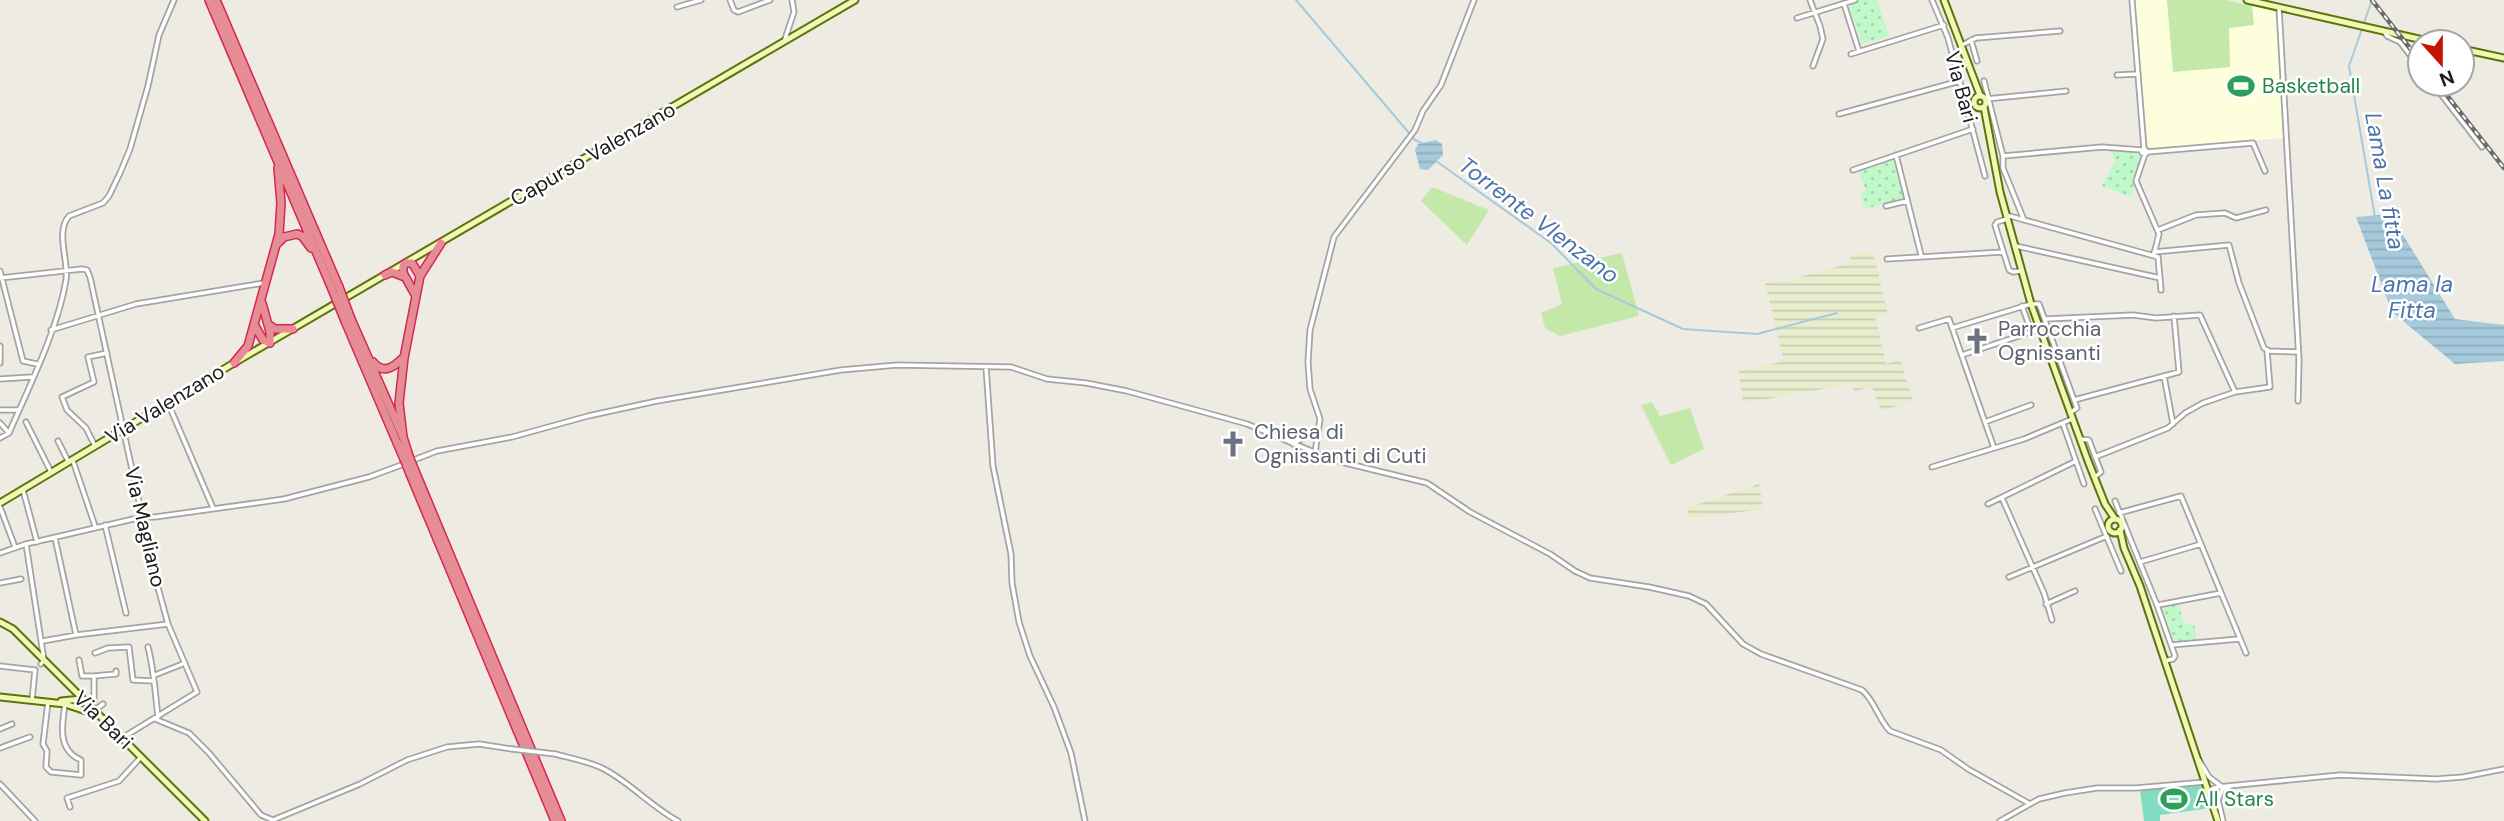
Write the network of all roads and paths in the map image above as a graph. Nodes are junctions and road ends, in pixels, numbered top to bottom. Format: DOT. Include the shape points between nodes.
graph roads {
  1 [pos="174,0"];
  2 [pos="209,0"];
  3 [pos="216,0"];
  4 [pos="701,0"];
  5 [pos="730,0"];
  6 [pos="770,0"];
  7 [pos="792,0"];
  8 [pos="855,0"];
  9 [pos="1474,0"];
  10 [pos="1810,0"];
  11 [pos="1855,0"];
  12 [pos="1933,0"];
  13 [pos="1944,0"];
  14 [pos="2132,0"];
  15 [pos="2247,0"];
  16 [pos="1844,4"];
  17 [pos="677,7"];
  18 [pos="2279,8"];
  19 [pos="1815,12"];
  20 [pos="1797,18"];
  21 [pos="1944,25"];
  22 [pos="2060,31"];
  23 [pos="2384,31"];
  24 [pos="2406,36"];
  25 [pos="1971,40"];
  26 [pos="784,41"];
  27 [pos="1962,45"];
  28 [pos="2406,50"];
  29 [pos="1859,51"];
  30 [pos="2476,52"];
  31 [pos="1851,54"];
  32 [pos="2504,58"];
  33 [pos="1977,61"];
  34 [pos="1813,66"];
  35 [pos="2138,74"];
  36 [pos="2117,75"];
  37 [pos="1960,81"];
  38 [pos="1984,81"];
  39 [pos="2066,91"];
  40 [pos="1983,98"];
  41 [pos="2444,98"];
  42 [pos="1976,106"];
  43 [pos="1839,114"];
  44 [pos="1973,129"];
  45 [pos="2482,147"];
  46 [pos="2144,151"];
  47 [pos="1896,155"];
  48 [pos="2003,156"];
  49 [pos="276,157"];
  50 [pos="1853,170"];
  51 [pos="2265,172"];
  52 [pos="1985,176"];
  53 [pos="1907,201"];
  54 [pos="1886,206"];
  55 [pos="2266,210"];
  56 [pos="2007,217"];
  57 [pos="2024,220"];
  58 [pos="2158,230"];
  59 [pos="441,243"];
  60 [pos="277,245"];
  61 [pos="2015,245"];
  62 [pos="2028,249"];
  63 [pos="2003,252"];
  64 [pos="2156,254"];
  65 [pos="1921,256"];
  66 [pos="1887,259"];
  67 [pos="2019,261"];
  68 [pos="406,263"];
  69 [pos="0,271"];
  70 [pos="67,271"];
  71 [pos="2022,271"];
  72 [pos="326,275"];
  73 [pos="386,275"];
  74 [pos="420,276"];
  75 [pos="1,278"];
  76 [pos="406,278"];
  77 [pos="2160,278"];
  78 [pos="267,283"];
  79 [pos="335,288"];
  80 [pos="2161,290"];
  81 [pos="416,297"];
  82 [pos="262,302"];
  83 [pos="2031,304"];
  84 [pos="9,305"];
  85 [pos="2022,306"];
  86 [pos="332,307"];
  87 [pos="0,308"];
  88 [pos="2174,316"];
  89 [pos="100,317"];
  90 [pos="2045,319"];
  91 [pos="350,322"];
  92 [pos="269,325"];
  93 [pos="254,326"];
  94 [pos="1919,328"];
  95 [pos="1952,328"];
  96 [pos="293,329"];
  97 [pos="2040,329"];
  98 [pos="51,330"];
  99 [pos="2031,332"];
  100 [pos="270,343"];
  101 [pos="0,346"];
  102 [pos="2267,351"];
  103 [pos="2298,352"];
  104 [pos="107,353"];
  105 [pos="1962,355"];
  106 [pos="404,358"];
  107 [pos="0,363"];
  108 [pos="234,363"];
  109 [pos="37,364"];
  110 [pos="986,367"];
  111 [pos="2164,376"];
  112 [pos="32,377"];
  113 [pos="0,379"];
  114 [pos="2235,392"];
  115 [pos="2074,400"];
  116 [pos="2298,401"];
  117 [pos="168,403"];
  118 [pos="2031,405"];
  119 [pos="0,410"];
  120 [pos="19,410"];
  121 [pos="2071,416"];
  122 [pos="0,422"];
  123 [pos="26,422"];
  124 [pos="1985,422"];
  125 [pos="2063,423"];
  126 [pos="2173,424"];
  127 [pos="1318,428"];
  128 [pos="124,430"];
  129 [pos="9,433"];
  130 [pos="403,437"];
  131 [pos="0,438"];
  132 [pos="58,441"];
  133 [pos="2081,442"];
  134 [pos="1293,444"];
  135 [pos="95,446"];
  136 [pos="2071,447"];
  137 [pos="1994,448"];
  138 [pos="1315,453"];
  139 [pos="2095,457"];
  140 [pos="406,458"];
  141 [pos="70,460"];
  142 [pos="2088,461"];
  143 [pos="2077,463"];
  144 [pos="1932,467"];
  145 [pos="51,471"];
  146 [pos="413,472"];
  147 [pos="2095,477"];
  148 [pos="2084,484"];
  149 [pos="23,490"];
  150 [pos="2002,498"];
  151 [pos="2115,501"];
  152 [pos="1988,504"];
  153 [pos="2105,504"];
  154 [pos="0,505"];
  155 [pos="213,509"];
  156 [pos="2095,509"];
  157 [pos="142,517"];
  158 [pos="2120,522"];
  159 [pos="105,525"];
  160 [pos="95,527"];
  161 [pos="2108,530"];
  162 [pos="55,538"];
  163 [pos="37,542"];
  164 [pos="26,544"];
  165 [pos="2201,544"];
  166 [pos="15,547"];
  167 [pos="2124,548"];
  168 [pos="0,553"];
  169 [pos="2140,562"];
  170 [pos="2033,567"];
  171 [pos="2121,571"];
  172 [pos="2009,576"];
  173 [pos="21,579"];
  174 [pos="0,583"];
  175 [pos="2075,592"];
  176 [pos="2221,593"];
  177 [pos="2046,604"];
  178 [pos="2157,605"];
  179 [pos="127,613"];
  180 [pos="2052,620"];
  181 [pos="0,622"];
  182 [pos="169,624"];
  183 [pos="2167,632"];
  184 [pos="76,635"];
  185 [pos="2156,636"];
  186 [pos="2240,638"];
  187 [pos="43,641"];
  188 [pos="2171,645"];
  189 [pos="148,647"];
  190 [pos="95,653"];
  191 [pos="2246,653"];
  192 [pos="79,660"];
  193 [pos="2165,661"];
  194 [pos="43,662"];
  195 [pos="185,663"];
  196 [pos="0,666"];
  197 [pos="116,671"];
  198 [pos="155,675"];
  199 [pos="94,676"];
  200 [pos="154,681"];
  201 [pos="68,685"];
  202 [pos="0,697"];
  203 [pos="81,699"];
  204 [pos="33,700"];
  205 [pos="48,702"];
  206 [pos="64,703"];
  207 [pos="103,704"];
  208 [pos="74,706"];
  209 [pos="92,709"];
  210 [pos="101,717"];
  211 [pos="157,718"];
  212 [pos="12,724"];
  213 [pos="0,729"];
  214 [pos="30,737"];
  215 [pos="122,738"];
  216 [pos="0,748"];
  217 [pos="2196,756"];
  218 [pos="141,757"];
  219 [pos="2504,769"];
  220 [pos="2206,782"];
  221 [pos="0,784"];
  222 [pos="2222,788"];
  223 [pos="2208,790"];
  224 [pos="2030,804"];
  225 [pos="70,807"];
  226 [pos="279,819"];
  227 [pos="35,821"];
  228 [pos="205,821"];
  229 [pos="555,821"];
  230 [pos="561,821"];
  231 [pos="677,821"];
  232 [pos="1085,821"];
  233 [pos="2000,821"];
  234 [pos="2221,821"];
  1 -- 70 [label="street" via="159,35 131,149 109,195 103,203 65,220"];
  2 -- 49 [label="highway"];
  3 -- 79 [label="highway"];
  4 -- 17 [label="street"];
  5 -- 6 [label="street" via="738,12"];
  7 -- 26 [label="street" via="794,12"];
  8 -- 26 [label="main road, Capurso Valenzano"];
  9 -- 127 [label="street" via="1441,85 1415,130 1334,237 1310,330 1310,389 1320,419"];
  10 -- 19 [label="street"];
  11 -- 16 [label="street"];
  12 -- 21 [label="street, Via Bari"];
  13 -- 27 [label="main road, Via Bari"];
  14 -- 35 [label="street"];
  15 -- 18 [label="main road"];
  16 -- 19 [label="street"];
  16 -- 29 [label="street"];
  18 -- 23 [label="main road"];
  18 -- 103 [label="street"];
  19 -- 20 [label="street"];
  19 -- 34 [label="street" via="1823,40"];
  21 -- 29 [label="street"];
  21 -- 37 [label="street, Via Bari"];
  22 -- 25 [label="street"];
  23 -- 24 [label="main road"];
  23 -- 28 [label="street"];
  25 -- 27 [label="street"];
  25 -- 33 [label="street, Via Bari"];
  26 -- 59 [label="main road, Capurso Valenzano"];
  27 -- 40 [label="main road, Via Bari"];
  29 -- 31 [label="street"];
  30 -- 32 [label="main road"];
  35 -- 36 [label="street"];
  35 -- 46 [label="street"];
  37 -- 42 [label="street, Via Bari"];
  37 -- 43 [label="street"];
  38 -- 40 [label="street, Via Bari"];
  39 -- 40 [label="street"];
  40 -- 42 [label="main road, Via Bari"];
  40 -- 42 [label="main road, Via Bari"];
  40 -- 48 [label="street, Via Bari"];
  41 -- 45 [label="street"];
  42 -- 44 [label="street, Via Bari"];
  42 -- 56 [label="main road, Via Bari" via="1985,121"];
  44 -- 47 [label="street"];
  44 -- 52 [label="street, Via Bari"];
  46 -- 48 [label="street" via="2102,147"];
  46 -- 51 [label="street" via="2253,143"];
  46 -- 58 [label="street" via="2136,181"];
  47 -- 50 [label="street"];
  47 -- 53 [label="street"];
  48 -- 57 [label="street, Via Bari" via="2003,168"];
  49 -- 60 [label="highway" via="281,202"];
  49 -- 72 [label="highway"];
  53 -- 54 [label="street"];
  53 -- 65 [label="street"];
  55 -- 58 [label="street" via="2236,218 2225,213 2196,215"];
  56 -- 57 [label="street"];
  56 -- 61 [label="main road, Via Bari"];
  56 -- 63 [label="street, Via Bari" via="1996,223"];
  57 -- 64 [label="street"];
  58 -- 64 [label="street"];
  59 -- 68 [label="main road, Capurso Valenzano"];
  59 -- 74 [label="highway"];
  60 -- 72 [label="highway" via="291,234 302,236"];
  60 -- 78 [label="highway"];
  61 -- 62 [label="street"];
  61 -- 67 [label="main road, Via Bari"];
  62 -- 67 [label="street"];
  62 -- 77 [label="street"];
  63 -- 65 [label="street"];
  63 -- 71 [label="street, Via Bari" via="2009,270"];
  64 -- 77 [label="street"];
  64 -- 102 [label="street" via="2229,245"];
  65 -- 66 [label="street"];
  67 -- 71 [label="main road, Via Bari"];
  68 -- 73 [label="main road, Capurso Valenzano"];
  68 -- 74 [label="highway" via="416,266"];
  68 -- 76 [label="highway"];
  69 -- 75 [label="street"];
  70 -- 75 [label="street"];
  70 -- 89 [label="street, Via Magliano" via="87,270"];
  70 -- 98 [label="street"];
  71 -- 83 [label="main road, Via Bari"];
  72 -- 79 [label="highway"];
  73 -- 76 [label="highway" via="392,272"];
  73 -- 86 [label="main road, Capurso Valenzano"];
  74 -- 81 [label="highway"];
  75 -- 84 [label="street"];
  76 -- 81 [label="highway"];
  77 -- 80 [label="street"];
  78 -- 82 [label="highway"];
  78 -- 89 [label="street" via="136,304"];
  79 -- 91 [label="highway, bridge"];
  81 -- 106 [label="highway"];
  82 -- 92 [label="highway"];
  82 -- 93 [label="highway"];
  83 -- 85 [label="street"];
  83 -- 90 [label="street, Via Bari" via="2039,304"];
  83 -- 97 [label="main road, Via Bari"];
  84 -- 87 [label="street"];
  84 -- 109 [label="street" via="23,361"];
  85 -- 95 [label="street"];
  85 -- 99 [label="street"];
  86 -- 96 [label="main road, Via Valenzano"];
  88 -- 90 [label="street"];
  88 -- 111 [label="street" via="2179,372"];
  88 -- 114 [label="street" via="2200,315"];
  89 -- 98 [label="street"];
  89 -- 104 [label="street, Via Magliano"];
  90 -- 115 [label="street, Via Bari"];
  91 -- 106 [label="highway" via="378,368 394,368"];
  91 -- 130 [label="highway"];
  91 -- 140 [label="highway"];
  92 -- 96 [label="highway"];
  92 -- 100 [label="highway"];
  93 -- 100 [label="highway"];
  93 -- 108 [label="highway" via="248,346"];
  94 -- 95 [label="street" via="1947,318"];
  95 -- 105 [label="street"];
  96 -- 100 [label="main road, Via Valenzano"];
  97 -- 99 [label="street"];
  97 -- 121 [label="main road, Via Bari"];
  98 -- 109 [label="street"];
  99 -- 105 [label="street"];
  100 -- 108 [label="main road, Via Valenzano"];
  101 -- 107 [label="street"];
  102 -- 103 [label="street"];
  102 -- 114 [label="street" via="2271,386"];
  103 -- 116 [label="street"];
  104 -- 128 [label="street, Via Magliano"];
  104 -- 135 [label="street" via="88,357 94,382 62,397 66,410 86,428"];
  105 -- 124 [label="street"];
  106 -- 130 [label="highway" via="398,403"];
  108 -- 117 [label="main road, Via Valenzano"];
  109 -- 112 [label="street"];
  110 -- 134 [label="street" via="1011,367 1047,379 1127,391 1247,424"];
  110 -- 155 [label="street" via="897,365 841,370 657,401 437,451 311,493"];
  110 -- 232 [label="street" via="993,466 1011,554 1017,613 1071,753"];
  111 -- 115 [label="street"];
  111 -- 126 [label="street"];
  112 -- 113 [label="street"];
  112 -- 120 [label="street"];
  114 -- 126 [label="street" via="2191,409"];
  115 -- 121 [label="street" via="2077,409"];
  117 -- 128 [label="main road, Via Valenzano"];
  117 -- 155 [label="street"];
  118 -- 124 [label="street"];
  119 -- 120 [label="street"];
  120 -- 129 [label="street"];
  121 -- 125 [label="street"];
  121 -- 133 [label="main road, Via Bari"];
  122 -- 129 [label="street"];
  123 -- 145 [label="street"];
  124 -- 137 [label="street"];
  125 -- 136 [label="street"];
  125 -- 137 [label="street"];
  126 -- 139 [label="street"];
  127 -- 134 [label="street"];
  127 -- 138 [label="street"];
  128 -- 135 [label="main road, Via Valenzano"];
  128 -- 157 [label="street, Via Magliano"];
  129 -- 131 [label="street"];
  130 -- 140 [label="highway"];
  132 -- 141 [label="street"];
  133 -- 136 [label="street"];
  133 -- 139 [label="street, Via Bari" via="2089,440"];
  133 -- 142 [label="main road, Via Bari"];
  134 -- 138 [label="street"];
  135 -- 141 [label="main road, Via Valenzano"];
  136 -- 143 [label="street"];
  137 -- 144 [label="street"];
  138 -- 224 [label="street" via="1427,483 1590,578 1649,587 1706,604 1743,644 1862,690 1890,731 1941,750"];
  139 -- 147 [label="street, Via Bari" via="2101,473"];
  140 -- 146 [label="highway, bridge"];
  141 -- 145 [label="main road, Via Valenzano"];
  141 -- 160 [label="street"];
  142 -- 143 [label="street"];
  142 -- 147 [label="main road, Via Bari"];
  143 -- 148 [label="street"];
  143 -- 150 [label="street"];
  145 -- 149 [label="main road, Via Valenzano"];
  146 -- 229 [label="highway"];
  146 -- 230 [label="highway"];
  147 -- 153 [label="main road, Via Bari"];
  149 -- 154 [label="main road, Via Valenzano"];
  149 -- 163 [label="street"];
  150 -- 152 [label="street"];
  150 -- 170 [label="street"];
  151 -- 158 [label="street, Via Bari"];
  153 -- 158 [label="main road, Via Bari"];
  153 -- 161 [label="main road, Via Bari"];
  154 -- 166 [label="street"];
  155 -- 157 [label="street"];
  156 -- 161 [label="street, Via Bari"];
  157 -- 159 [label="street"];
  157 -- 182 [label="street, Via Magliano"];
  158 -- 161 [label="main road"];
  158 -- 161 [label="main road"];
  158 -- 165 [label="street" via="2181,496"];
  158 -- 167 [label="main road, Via Bari"];
  158 -- 169 [label="street, Via Bari"];
  159 -- 160 [label="street"];
  159 -- 179 [label="street"];
  160 -- 162 [label="street"];
  161 -- 167 [label="main road, Via Bari"];
  161 -- 170 [label="street"];
  161 -- 171 [label="street, Via Bari"];
  162 -- 163 [label="street"];
  162 -- 184 [label="street"];
  163 -- 164 [label="street"];
  164 -- 166 [label="street"];
  164 -- 187 [label="street"];
  165 -- 169 [label="street"];
  165 -- 176 [label="street"];
  166 -- 168 [label="street"];
  167 -- 185 [label="main road, Via Bari"];
  169 -- 178 [label="street, Via Bari"];
  170 -- 172 [label="street"];
  170 -- 177 [label="street"];
  173 -- 174 [label="street"];
  175 -- 177 [label="street"];
  176 -- 178 [label="street"];
  176 -- 186 [label="street"];
  177 -- 180 [label="street"];
  178 -- 183 [label="street, Via Bari"];
  181 -- 194 [label="main road, Via Bari" via="13,629"];
  182 -- 184 [label="street"];
  182 -- 195 [label="street, Via Magliano"];
  183 -- 185 [label="street"];
  183 -- 188 [label="street, Via Bari"];
  184 -- 187 [label="street"];
  185 -- 193 [label="main road, Via Bari"];
  186 -- 188 [label="street"];
  186 -- 191 [label="street"];
  187 -- 194 [label="street"];
  188 -- 193 [label="street" via="2175,657"];
  189 -- 198 [label="street"];
  190 -- 200 [label="street" via="129,647 133,680"];
  192 -- 199 [label="street" via="82,676"];
  193 -- 217 [label="main road, Via Bari"];
  194 -- 201 [label="main road, Via Bari"];
  195 -- 198 [label="street"];
  195 -- 211 [label="street, Via Magliano" via="197,692"];
  196 -- 204 [label="street" via="35,670"];
  197 -- 199 [label="street"];
  198 -- 200 [label="street"];
  199 -- 209 [label="street"];
  200 -- 211 [label="street"];
  201 -- 203 [label="main road, Via Bari"];
  201 -- 206 [label="main road" via="69,698"];
  202 -- 204 [label="main road"];
  203 -- 206 [label="main road"];
  203 -- 208 [label="main road" via="81,704"];
  203 -- 209 [label="main road, Via Bari"];
  204 -- 205 [label="main road"];
  205 -- 206 [label="main road"];
  205 -- 206 [label="street" via="43,744 46,767 51,772 81,775 81,760 62,740"];
  206 -- 208 [label="main road"];
  207 -- 209 [label="street"];
  208 -- 210 [label="main road"];
  209 -- 210 [label="main road, Via Bari"];
  210 -- 215 [label="main road, Via Bari"];
  211 -- 215 [label="street"];
  211 -- 226 [label="street" via="189,733 261,816"];
  212 -- 213 [label="street"];
  214 -- 216 [label="street"];
  215 -- 218 [label="main road, Via Bari"];
  217 -- 220 [label="main road, Via Bari"];
  217 -- 222 [label="street"];
  218 -- 225 [label="street" via="120,780 67,798"];
  218 -- 228 [label="main road, Via Bari"];
  219 -- 222 [label="street" via="2436,779 2340,775"];
  220 -- 223 [label="main road, Via Bari"];
  220 -- 224 [label="street" via="2081,790"];
  221 -- 227 [label="street"];
  222 -- 223 [label="street"];
  222 -- 234 [label="street" via="2218,800"];
  223 -- 234 [label="main road, Via Bari"];
  224 -- 233 [label="street"];
  226 -- 231 [label="street, bridge" via="407,760 447,747 480,744 555,754 600,768"];
}
